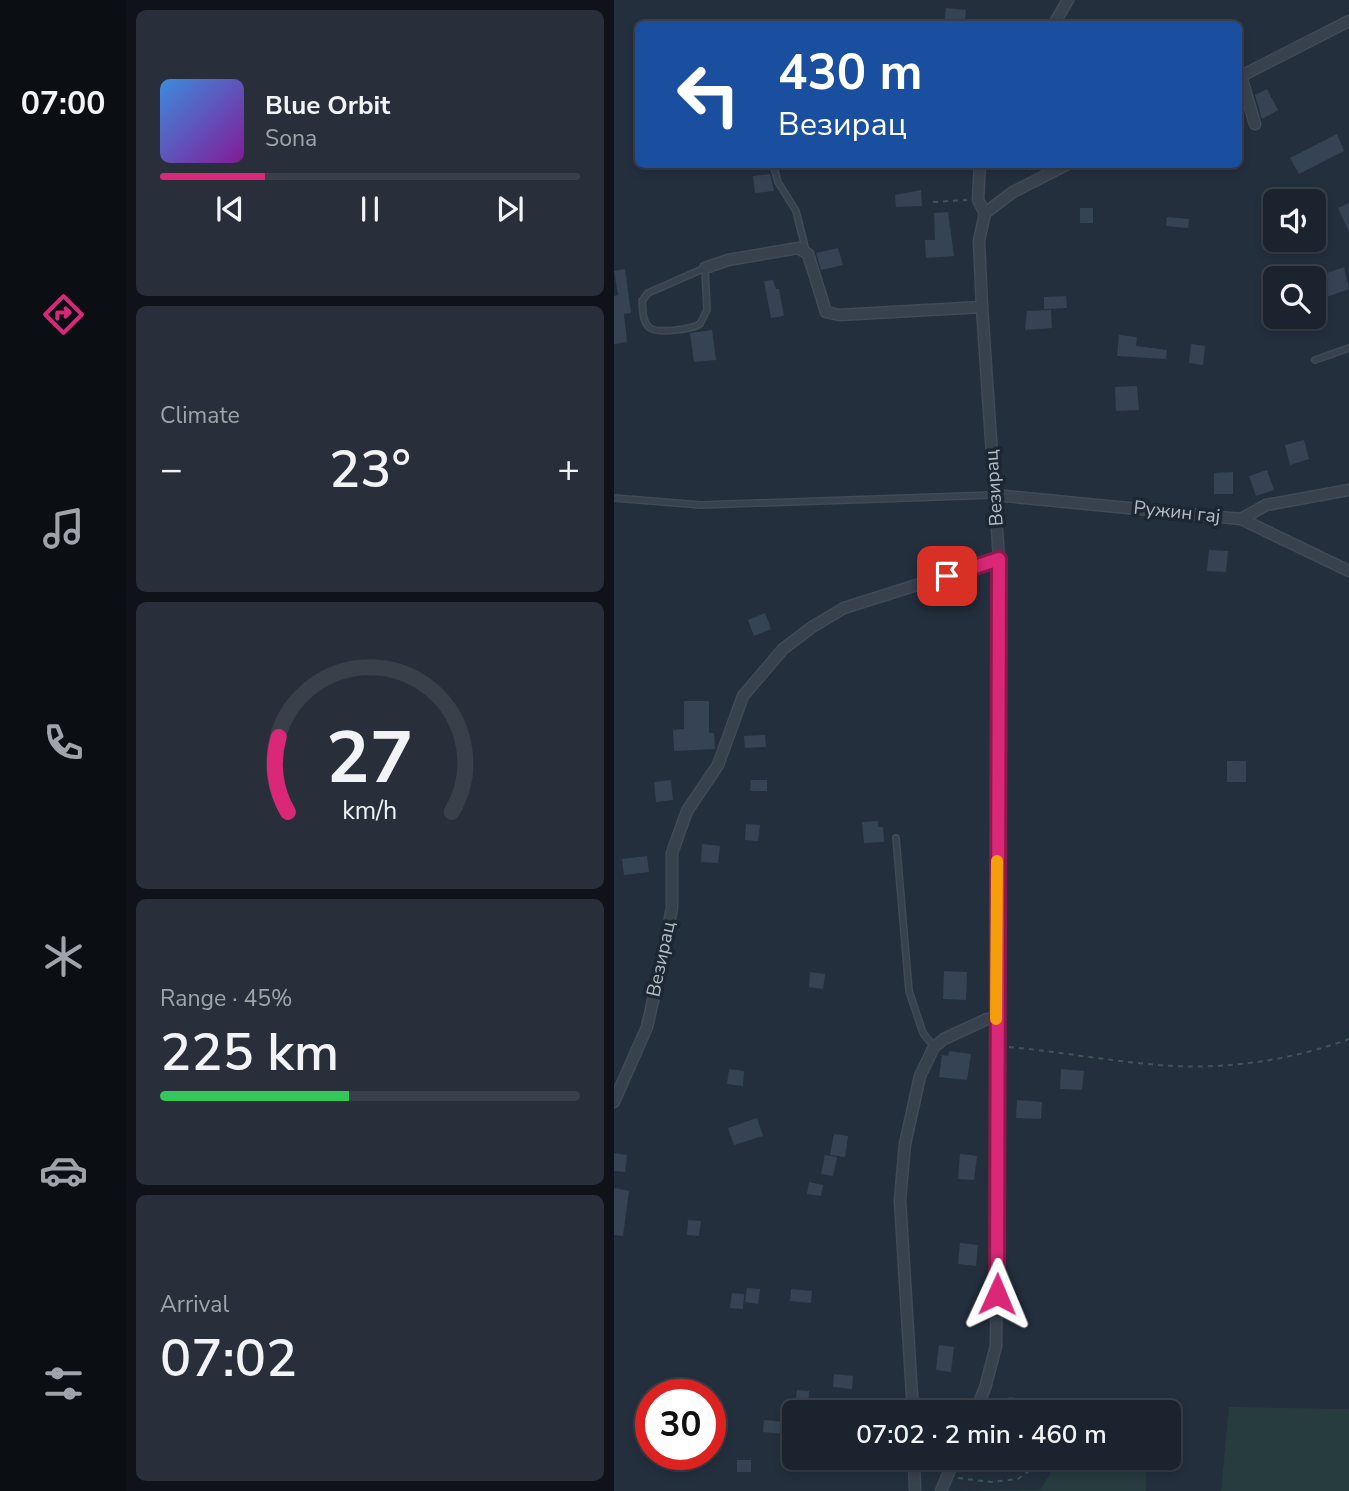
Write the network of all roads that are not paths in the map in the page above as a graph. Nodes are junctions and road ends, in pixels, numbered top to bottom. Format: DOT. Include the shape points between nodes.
graph roads {
  1 [pos="1068,0"];
  2 [pos="1056,21"];
  3 [pos="1349,21"];
  4 [pos="1242,76"];
  5 [pos="1242,83"];
  6 [pos="1255,124"];
  7 [pos="774,168"];
  8 [pos="980,168"];
  9 [pos="1060,168"];
  10 [pos="985,213"];
  11 [pos="806,251"];
  12 [pos="705,268"];
  13 [pos="982,307"];
  14 [pos="1349,348"];
  15 [pos="1315,360"];
  16 [pos="1349,490"];
  17 [pos="994,495"];
  18 [pos="614,498"];
  19 [pos="1241,519"];
  20 [pos="999,559"];
  21 [pos="1349,570"];
  22 [pos="896,838"];
  23 [pos="996,1019"];
  24 [pos="934,1047"];
  25 [pos="614,1102"];
  26 [pos="912,1400"];
  27 [pos="980,1400"];
  28 [pos="914,1470"];
  29 [pos="950,1470"];
  30 [pos="915,1491"];
  31 [pos="941,1491"];
  1 -- 2 [label="street"];
  3 -- 4 [label="street"];
  5 -- 6 [label="street"];
  7 -- 11 [label="lane" via="796,211"];
  8 -- 10 [label="street" via="977,200"];
  9 -- 10 [label="street"];
  10 -- 13 [label="street, Везирац" via="979,241"];
  11 -- 12 [label="street" via="784,248"];
  11 -- 13 [label="street" via="826,312"];
  12 -- 12 [label="lane" via="648,293 642,300 650,328 700,324 707,310"];
  13 -- 17 [label="street, Везирац"];
  14 -- 15 [label="lane"];
  16 -- 19 [label="street" via="1266,505"];
  17 -- 18 [label="lane" via="701,505"];
  17 -- 19 [label="street, Ружин гај"];
  17 -- 20 [label="street, Везирац"];
  19 -- 21 [label="street, Ружин гај"];
  20 -- 23 [label="street"];
  20 -- 25 [label="street, Везирац" via="844,608 783,649 743,696 717,765 687,811 672,853 672,908 647,1027"];
  22 -- 24 [label="lane" via="909,991 923,1033"];
  23 -- 24 [label="street" via="987,1019"];
  23 -- 27 [label="street" via="996,1346"];
  24 -- 26 [label="street" via="917,1087 900,1200"];
  28 -- 30 [label="street"];
  29 -- 31 [label="street"];
}
